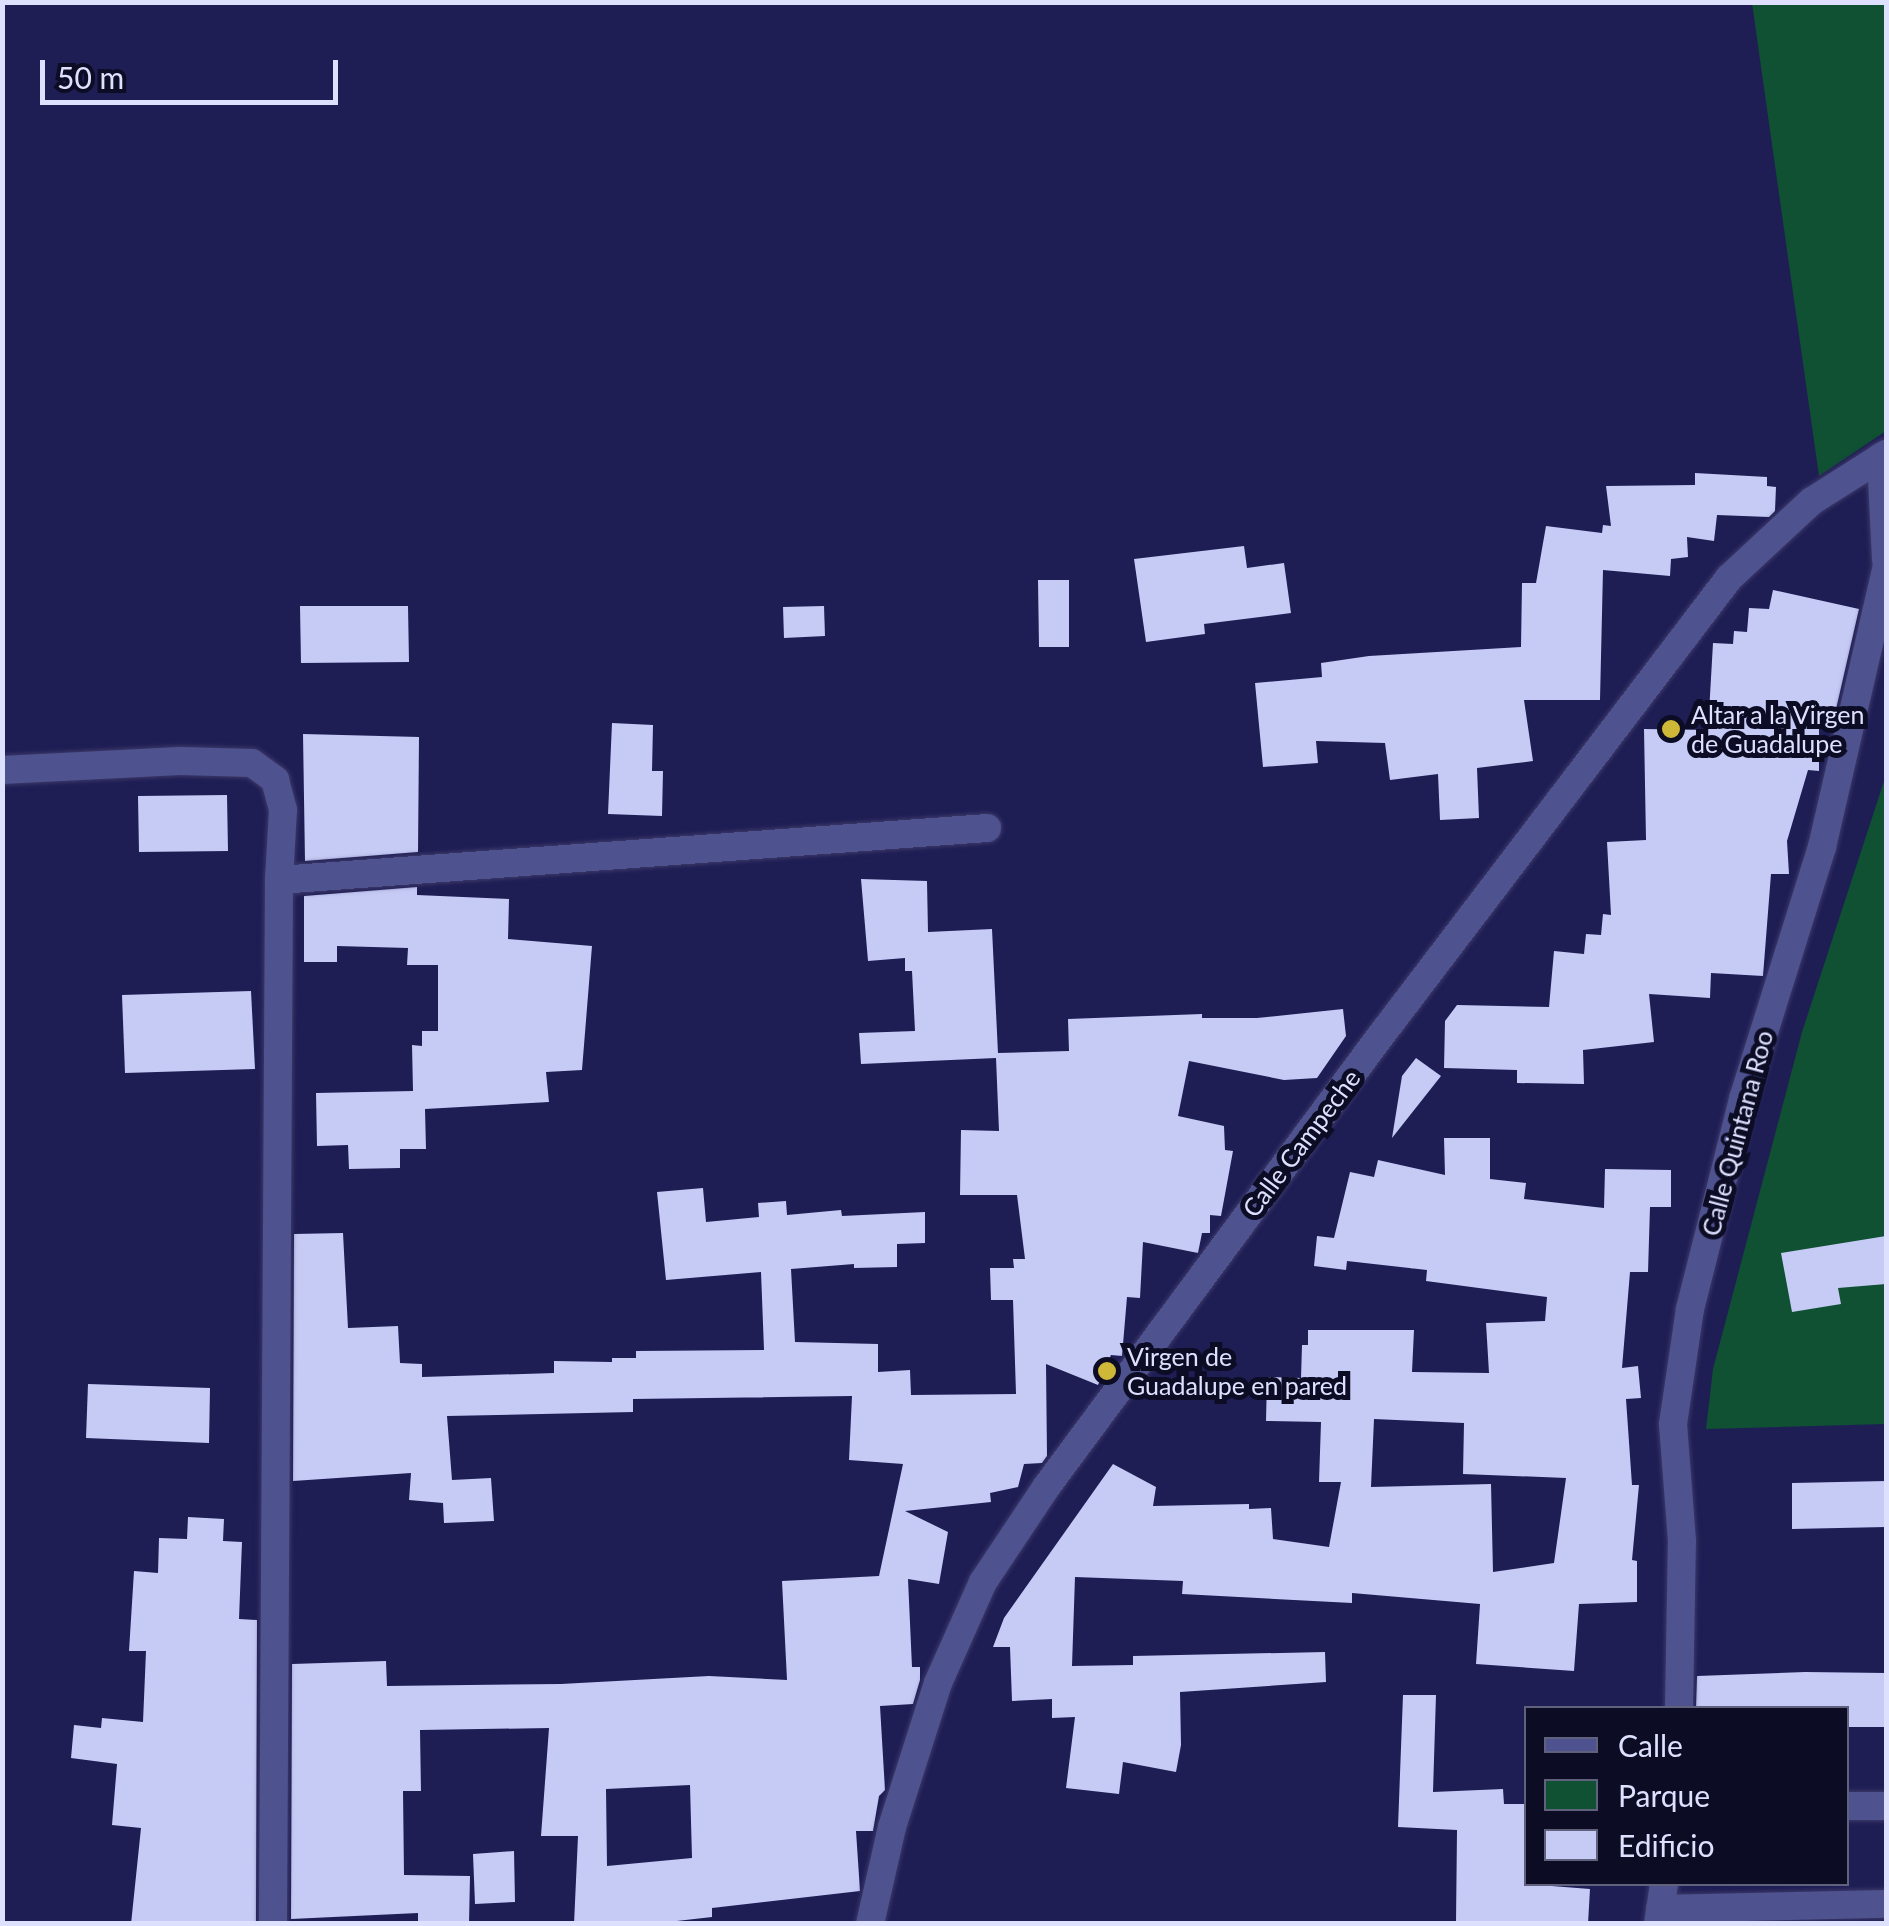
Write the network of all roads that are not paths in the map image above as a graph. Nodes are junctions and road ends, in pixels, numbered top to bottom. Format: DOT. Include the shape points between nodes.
graph roads {
  1 [pos="1884,456"];
  2 [pos="1886,560"];
  3 [pos="1886,570"];
  4 [pos="2,770"];
  5 [pos="987,828"];
  6 [pos="279,880"];
  7 [pos="1679,1706"];
  8 [pos="1849,1806"];
  9 [pos="1886,1806"];
  10 [pos="1886,1904"];
  11 [pos="1660,1905"];
  12 [pos="273,1924"];
  13 [pos="870,1924"];
  1 -- 2 [label="street"];
  1 -- 13 [label="street, Calle Campeche" via="1812,501 1729,578 1047,1486 983,1582 938,1683 892,1827"];
  3 -- 7 [label="street, Calle Quintana Roo" via="1822,847 1743,1100 1690,1310 1673,1424 1682,1541"];
  4 -- 6 [label="street" via="252,763 275,780 283,810"];
  5 -- 6 [label="street"];
  6 -- 12 [label="street"];
  8 -- 9 [label="street"];
  10 -- 11 [label="street"];
}
